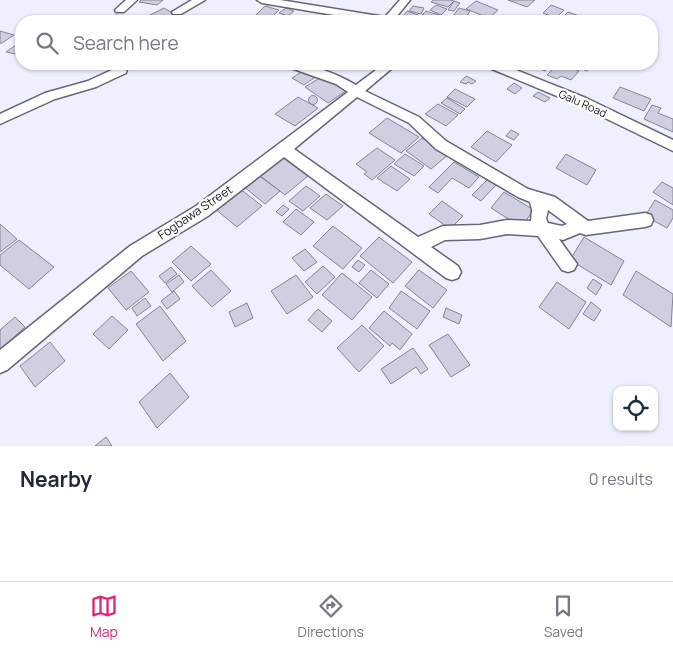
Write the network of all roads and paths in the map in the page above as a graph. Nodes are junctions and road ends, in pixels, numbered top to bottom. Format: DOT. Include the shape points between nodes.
graph roads {
  1 [pos="132,0"];
  2 [pos="200,0"];
  3 [pos="265,0"];
  4 [pos="405,0"];
  5 [pos="120,10"];
  6 [pos="177,12"];
  7 [pos="352,15"];
  8 [pos="392,15"];
  9 [pos="122,70"];
  10 [pos="310,70"];
  11 [pos="384,70"];
  12 [pos="506,70"];
  13 [pos="357,92"];
  14 [pos="0,119"];
  15 [pos="673,146"];
  16 [pos="284,149"];
  17 [pos="536,197"];
  18 [pos="645,220"];
  19 [pos="581,225"];
  20 [pos="543,229"];
  21 [pos="416,246"];
  22 [pos="568,264"];
  23 [pos="452,272"];
  24 [pos="0,363"];
  1 -- 5 [label="street"];
  2 -- 6 [label="street"];
  3 -- 7 [label="street"];
  4 -- 8 [label="street"];
  9 -- 14 [label="street" via="92,84 50,96"];
  10 -- 13 [label="street" via="340,80"];
  11 -- 13 [label="street, Fogbawa Street"];
  12 -- 15 [label="street, Galu Road" via="581,101"];
  13 -- 16 [label="street, Fogbawa Street"];
  13 -- 17 [label="street" via="414,120 441,145 523,193"];
  16 -- 21 [label="street"];
  16 -- 24 [label="street, Fogbawa Street" via="202,211 136,251"];
  17 -- 19 [label="street" via="549,202"];
  17 -- 20 [label="street" via="540,210 538,220"];
  18 -- 19 [label="street" via="586,228"];
  19 -- 20 [label="street" via="563,233"];
  20 -- 21 [label="street" via="508,227 443,234"];
  20 -- 22 [label="street"];
  21 -- 23 [label="street"];
}
